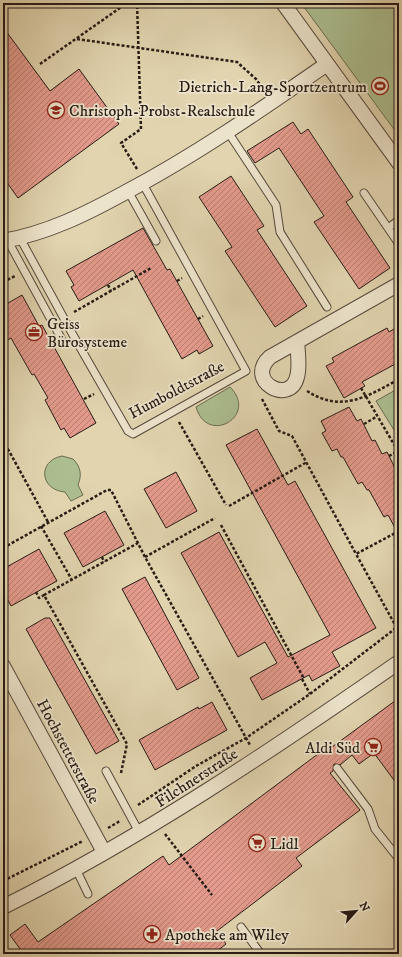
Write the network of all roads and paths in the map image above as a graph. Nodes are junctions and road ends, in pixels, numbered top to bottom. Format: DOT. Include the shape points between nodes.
graph roads {
  1 [pos="127,3"];
  2 [pos="137,3"];
  3 [pos="283,3"];
  4 [pos="77,39"];
  5 [pos="140,48"];
  6 [pos="40,64"];
  7 [pos="327,64"];
  8 [pos="263,89"];
  9 [pos="228,132"];
  10 [pos="399,162"];
  11 [pos="143,184"];
  12 [pos="128,191"];
  13 [pos="364,193"];
  14 [pos="399,220"];
  15 [pos="388,228"];
  16 [pos="10,240"];
  17 [pos="156,242"];
  18 [pos="399,244"];
  19 [pos="151,268"];
  20 [pos="399,284"];
  21 [pos="108,285"];
  22 [pos="111,291"];
  23 [pos="327,307"];
  24 [pos="64,318"];
  25 [pos="61,338"];
  26 [pos="297,342"];
  27 [pos="396,369"];
  28 [pos="399,373"];
  29 [pos="399,379"];
  30 [pos="295,382"];
  31 [pos="361,388"];
  32 [pos="260,396"];
  33 [pos="365,397"];
  34 [pos="173,412"];
  35 [pos="376,417"];
  36 [pos="364,424"];
  37 [pos="3,440"];
  38 [pos="399,452"];
  39 [pos="389,456"];
  40 [pos="306,462"];
  41 [pos="226,505"];
  42 [pos="229,506"];
  43 [pos="215,518"];
  44 [pos="48,522"];
  45 [pos="221,525"];
  46 [pos="41,526"];
  47 [pos="399,531"];
  48 [pos="396,533"];
  49 [pos="399,540"];
  50 [pos="138,543"];
  51 [pos="399,543"];
  52 [pos="394,546"];
  53 [pos="3,548"];
  54 [pos="356,554"];
  55 [pos="102,557"];
  56 [pos="145,557"];
  57 [pos="104,562"];
  58 [pos="72,580"];
  59 [pos="36,592"];
  60 [pos="44,595"];
  61 [pos="396,628"];
  62 [pos="399,632"];
  63 [pos="399,662"];
  64 [pos="3,666"];
  65 [pos="310,694"];
  66 [pos="246,738"];
  67 [pos="257,758"];
  68 [pos="337,768"];
  69 [pos="106,771"];
  70 [pos="121,774"];
  71 [pos="135,799"];
  72 [pos="138,805"];
  73 [pos="130,816"];
  74 [pos="148,827"];
  75 [pos="95,835"];
  76 [pos="104,852"];
  77 [pos="399,859"];
  78 [pos="76,869"];
  79 [pos="3,881"];
  80 [pos="88,894"];
  81 [pos="212,895"];
  82 [pos="3,907"];
  83 [pos="241,927"];
  84 [pos="399,950"];
  85 [pos="261,954"];
  86 [pos="393,954"];
  1 -- 4 [label="path"];
  2 -- 5 [label="path"];
  3 -- 7 [label="street"];
  4 -- 5 [label="path"];
  4 -- 6 [label="path"];
  5 -- 8 [label="path" via="237,62"];
  5 -- 11 [label="path" via="141,129 121,143"];
  7 -- 9 [label="street"];
  7 -- 10 [label="street"];
  9 -- 11 [label="street"];
  9 -- 23 [label="lane" via="276,206 280,232"];
  11 -- 12 [label="street"];
  11 -- 34 [label="lane, Humboldtstraße" via="246,371"];
  12 -- 16 [label="street" via="71,221"];
  12 -- 17 [label="lane"];
  13 -- 15 [label="lane"];
  14 -- 15 [label="lane"];
  15 -- 18 [label="lane"];
  16 -- 24 [label="lane, Humboldtstraße"];
  16 -- 25 [label="lane"];
  19 -- 22 [label="path"];
  20 -- 26 [label="street"];
  21 -- 22 [label="path"];
  22 -- 24 [label="path"];
  24 -- 34 [label="lane, Humboldtstraße" via="128,431 134,434"];
  26 -- 30 [label="street" via="298,376"];
  26 -- 30 [label="street" via="270,357 262,372 266,382 275,389 286,389"];
  27 -- 28 [label="path"];
  29 -- 33 [label="path"];
  30 -- 33 [label="path" via="321,399 344,402"];
  31 -- 33 [label="path"];
  32 -- 40 [label="path" via="279,431 292,436"];
  33 -- 35 [label="path"];
  34 -- 41 [label="path"];
  35 -- 36 [label="path"];
  35 -- 38 [label="path"];
  37 -- 44 [label="path"];
  38 -- 39 [label="path"];
  40 -- 42 [label="path"];
  40 -- 54 [label="path"];
  43 -- 56 [label="path"];
  44 -- 46 [label="path"];
  44 -- 50 [label="path" via="111,490"];
  45 -- 65 [label="path"];
  46 -- 53 [label="path"];
  46 -- 58 [label="path"];
  47 -- 48 [label="path"];
  48 -- 49 [label="path"];
  48 -- 54 [label="path"];
  50 -- 56 [label="path"];
  50 -- 57 [label="path"];
  51 -- 52 [label="path"];
  54 -- 61 [label="path"];
  55 -- 57 [label="path"];
  56 -- 66 [label="path"];
  57 -- 58 [label="path"];
  58 -- 60 [label="path"];
  59 -- 60 [label="path" via="39,598"];
  60 -- 70 [label="path" via="127,744"];
  61 -- 62 [label="path"];
  61 -- 65 [label="path"];
  63 -- 67 [label="street, Filchnerstraße"];
  64 -- 75 [label="street, Hochstetterstraße"];
  65 -- 66 [label="path"];
  66 -- 67 [label="path"];
  66 -- 72 [label="path" via="196,766"];
  67 -- 74 [label="street, Filchnerstraße"];
  68 -- 77 [label="lane" via="368,809 375,829"];
  69 -- 73 [label="lane"];
  71 -- 72 [label="path"];
  72 -- 73 [label="path"];
  72 -- 74 [label="path"];
  73 -- 74 [label="lane"];
  73 -- 75 [label="path"];
  74 -- 76 [label="street, Filchnerstraße"];
  74 -- 81 [label="path"];
  75 -- 76 [label="street, Hochstetterstraße"];
  75 -- 79 [label="path"];
  76 -- 78 [label="street, Filchnerstraße"];
  78 -- 80 [label="lane"];
  78 -- 82 [label="street, Filchnerstraße"];
  83 -- 85 [label="lane"];
  84 -- 86 [label="path"];
}
